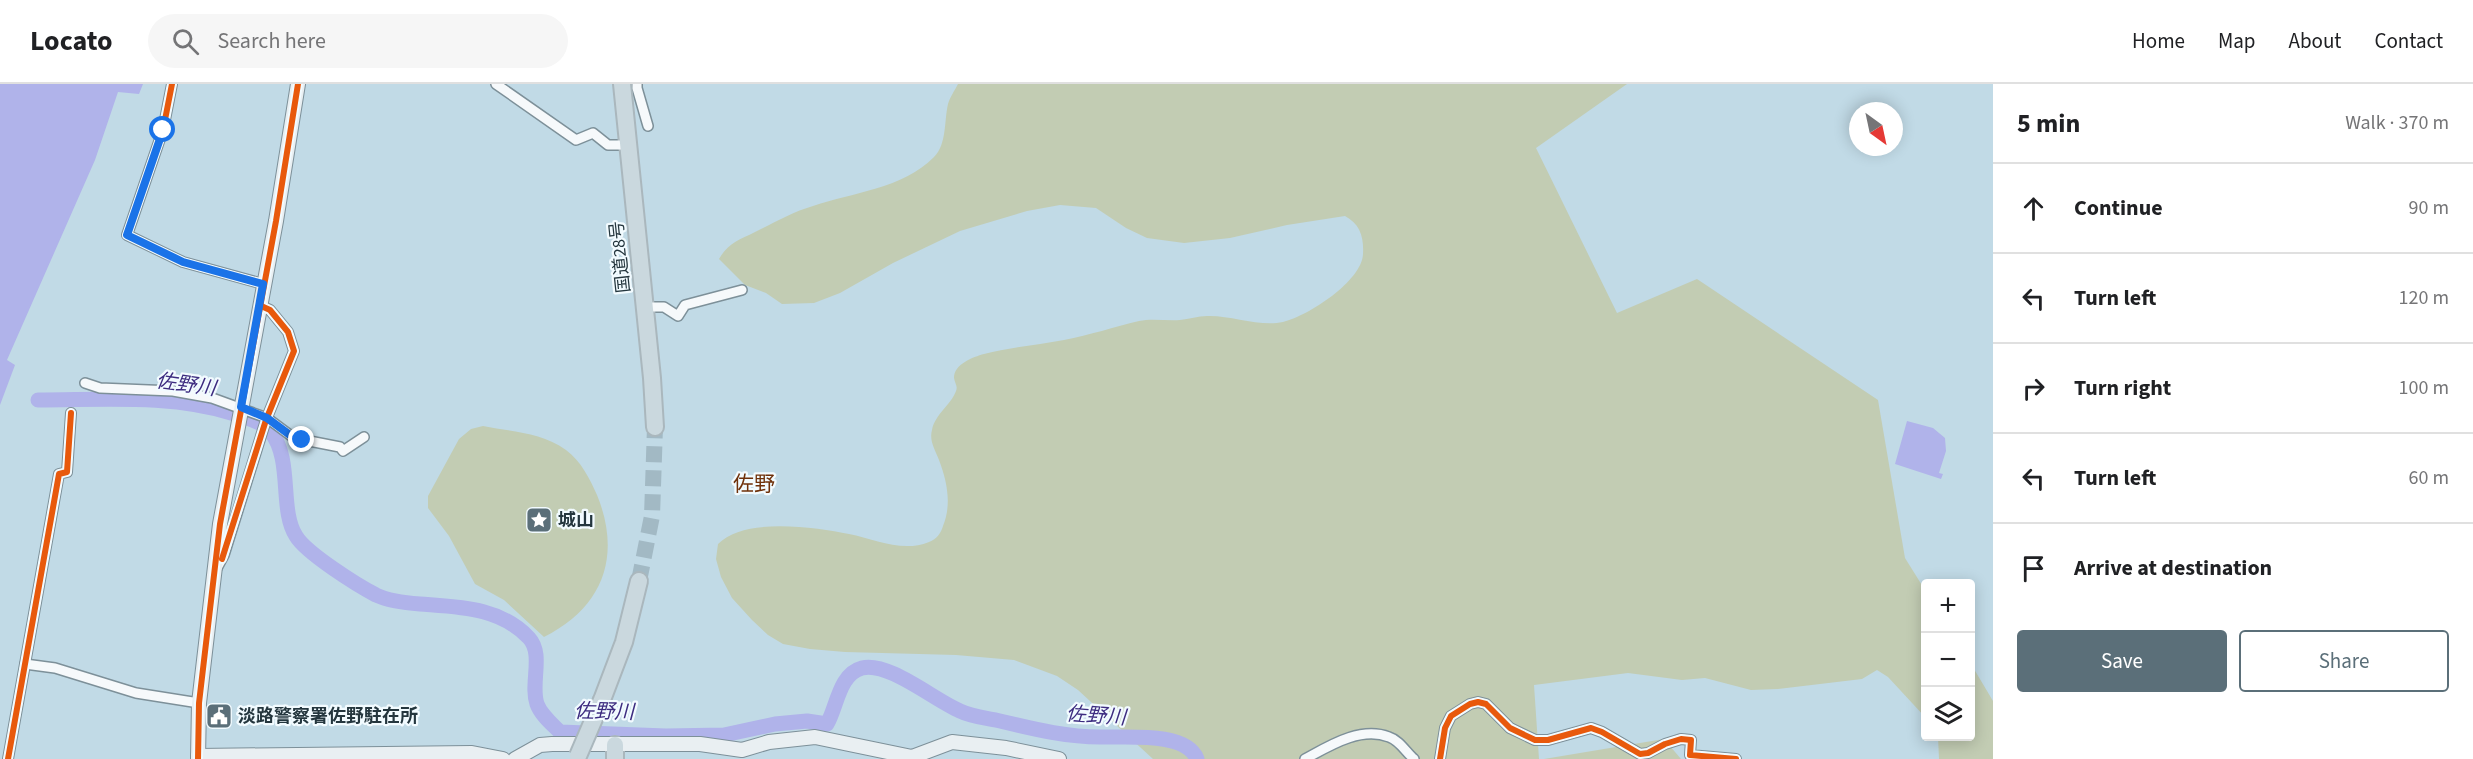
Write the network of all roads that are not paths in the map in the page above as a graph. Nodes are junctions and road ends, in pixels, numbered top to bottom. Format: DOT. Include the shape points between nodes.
graph roads {
  1 [pos="172,84"];
  2 [pos="298,84"];
  3 [pos="496,84"];
  4 [pos="622,84"];
  5 [pos="637,84"];
  6 [pos="648,126"];
  7 [pos="628,145"];
  8 [pos="263,284"];
  9 [pos="742,290"];
  10 [pos="259,305"];
  11 [pos="645,307"];
  12 [pos="85,383"];
  13 [pos="71,413"];
  14 [pos="240,413"];
  15 [pos="266,419"];
  16 [pos="655,427"];
  17 [pos="364,437"];
  18 [pos="213,575"];
  19 [pos="639,581"];
  20 [pos="25,664"];
  21 [pos="199,703"];
  22 [pos="615,752"];
  23 [pos="396,757"];
  24 [pos="198,758"];
  25 [pos="290,758"];
  26 [pos="578,758"];
  27 [pos="8,759"];
  28 [pos="503,759"];
  29 [pos="515,759"];
  30 [pos="1059,759"];
  31 [pos="1305,759"];
  32 [pos="1414,759"];
  33 [pos="1440,759"];
  34 [pos="1736,759"];
  1 -- 8 [label="street" via="163,130 127,235 183,262"];
  2 -- 8 [label="main road"];
  3 -- 7 [label="street" via="576,140 593,133 608,145"];
  4 -- 7 [label="highway, 国道28号"];
  5 -- 6 [label="street"];
  7 -- 11 [label="highway, 国道28号"];
  8 -- 10 [label="main road"];
  9 -- 11 [label="street" via="685,305 678,316 664,307"];
  10 -- 14 [label="main road"];
  10 -- 15 [label="street" via="270,310 288,332 294,351"];
  11 -- 16 [label="highway, 国道28号"];
  12 -- 14 [label="street" via="100,388 198,395"];
  13 -- 20 [label="street" via="67,472 59,474"];
  14 -- 15 [label="street"];
  14 -- 18 [label="main road"];
  15 -- 17 [label="street" via="294,438 340,447 343,451"];
  15 -- 18 [label="street" via="224,555"];
  18 -- 21 [label="main road"];
  19 -- 26 [label="highway, bridge" via="624,642"];
  20 -- 21 [label="street" via="55,668 136,693"];
  20 -- 27 [label="street"];
  21 -- 24 [label="main road"];
  22 -- 29 [label="main road" via="540,745"];
  22 -- 30 [label="main road" via="700,744 742,750 769,742 824,737 912,757 952,742"];
  23 -- 25 [label="main road"];
  23 -- 28 [label="main road" via="472,753"];
  24 -- 25 [label="main road"];
  31 -- 32 [label="street" via="1342,740 1374,734 1389,736"];
  33 -- 34 [label="street" via="1451,716 1478,702 1486,704 1510,728 1535,740 1591,728 1640,754 1681,739 1691,740 1690,755"];
}
